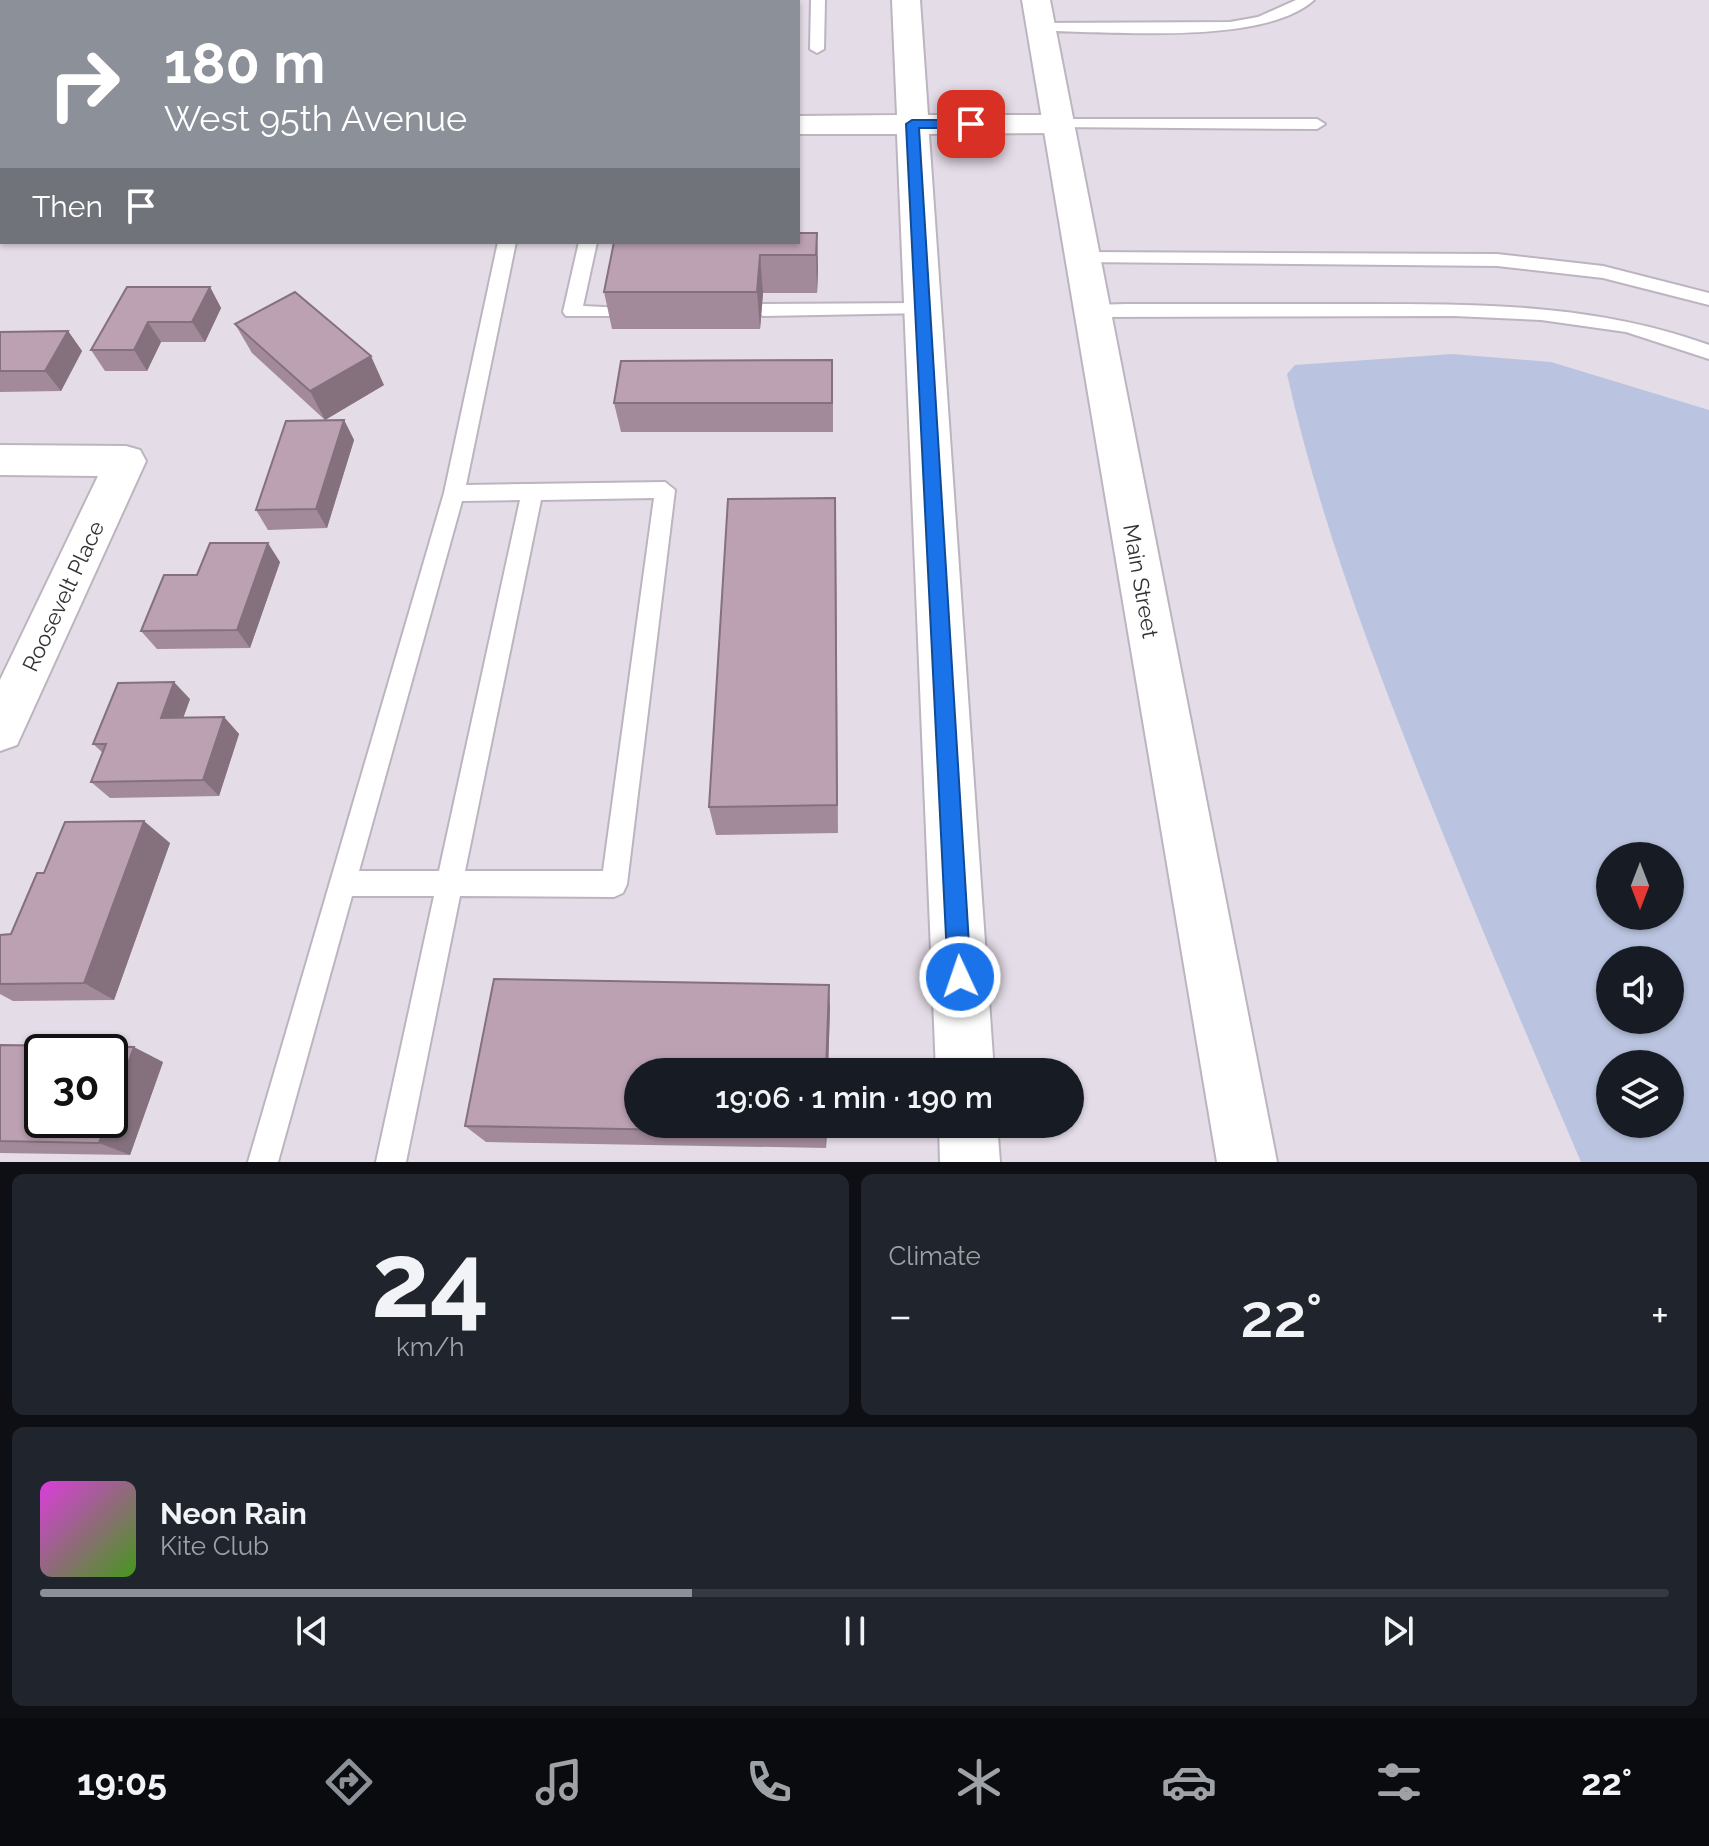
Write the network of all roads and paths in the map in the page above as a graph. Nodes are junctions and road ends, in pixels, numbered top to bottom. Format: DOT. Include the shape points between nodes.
graph roads {
  1 [pos="818,0"];
  2 [pos="906,0"];
  3 [pos="1307,0"];
  4 [pos="1038,13"];
  5 [pos="817,49"];
  6 [pos="912,124"];
  7 [pos="1058,124"];
  8 [pos="1317,124"];
  9 [pos="800,125"];
  10 [pos="507,244"];
  11 [pos="588,244"];
  12 [pos="1083,258"];
  13 [pos="1709,299"];
  14 [pos="922,309"];
  15 [pos="763,310"];
  16 [pos="1092,311"];
  17 [pos="619,312"];
  18 [pos="1709,352"];
  19 [pos="0,460"];
  20 [pos="532,492"];
  21 [pos="454,493"];
  22 [pos="0,730"];
  23 [pos="343,883"];
  24 [pos="447,884"];
  25 [pos="964,1058"];
  26 [pos="969,1138"];
  27 [pos="263,1162"];
  28 [pos="391,1162"];
  29 [pos="970,1162"];
  30 [pos="1247,1162"];
  1 -- 5 [label="lane"];
  2 -- 6 [label="street"];
  3 -- 4 [label="lane" via="1262,21 1230,26"];
  4 -- 7 [label="street, Main Street"];
  6 -- 7 [label="street"];
  6 -- 9 [label="street"];
  6 -- 14 [label="street"];
  7 -- 8 [label="lane"];
  7 -- 12 [label="street, Main Street"];
  10 -- 21 [label="lane"];
  11 -- 17 [label="lane" via="572,312"];
  12 -- 13 [label="lane" via="1497,260 1603,272"];
  12 -- 16 [label="street, Main Street"];
  14 -- 15 [label="lane"];
  14 -- 25 [label="street"];
  16 -- 18 [label="lane" via="1516,309 1595,318 1675,337"];
  16 -- 30 [label="street, Main Street"];
  19 -- 22 [label="street, Roosevelt Place" via="126,461"];
  20 -- 21 [label="lane"];
  20 -- 24 [label="lane"];
  20 -- 24 [label="lane" via="665,490 614,884"];
  21 -- 23 [label="lane"];
  23 -- 24 [label="lane"];
  23 -- 27 [label="lane"];
  24 -- 28 [label="lane"];
  26 -- 29 [label="street"];
}
